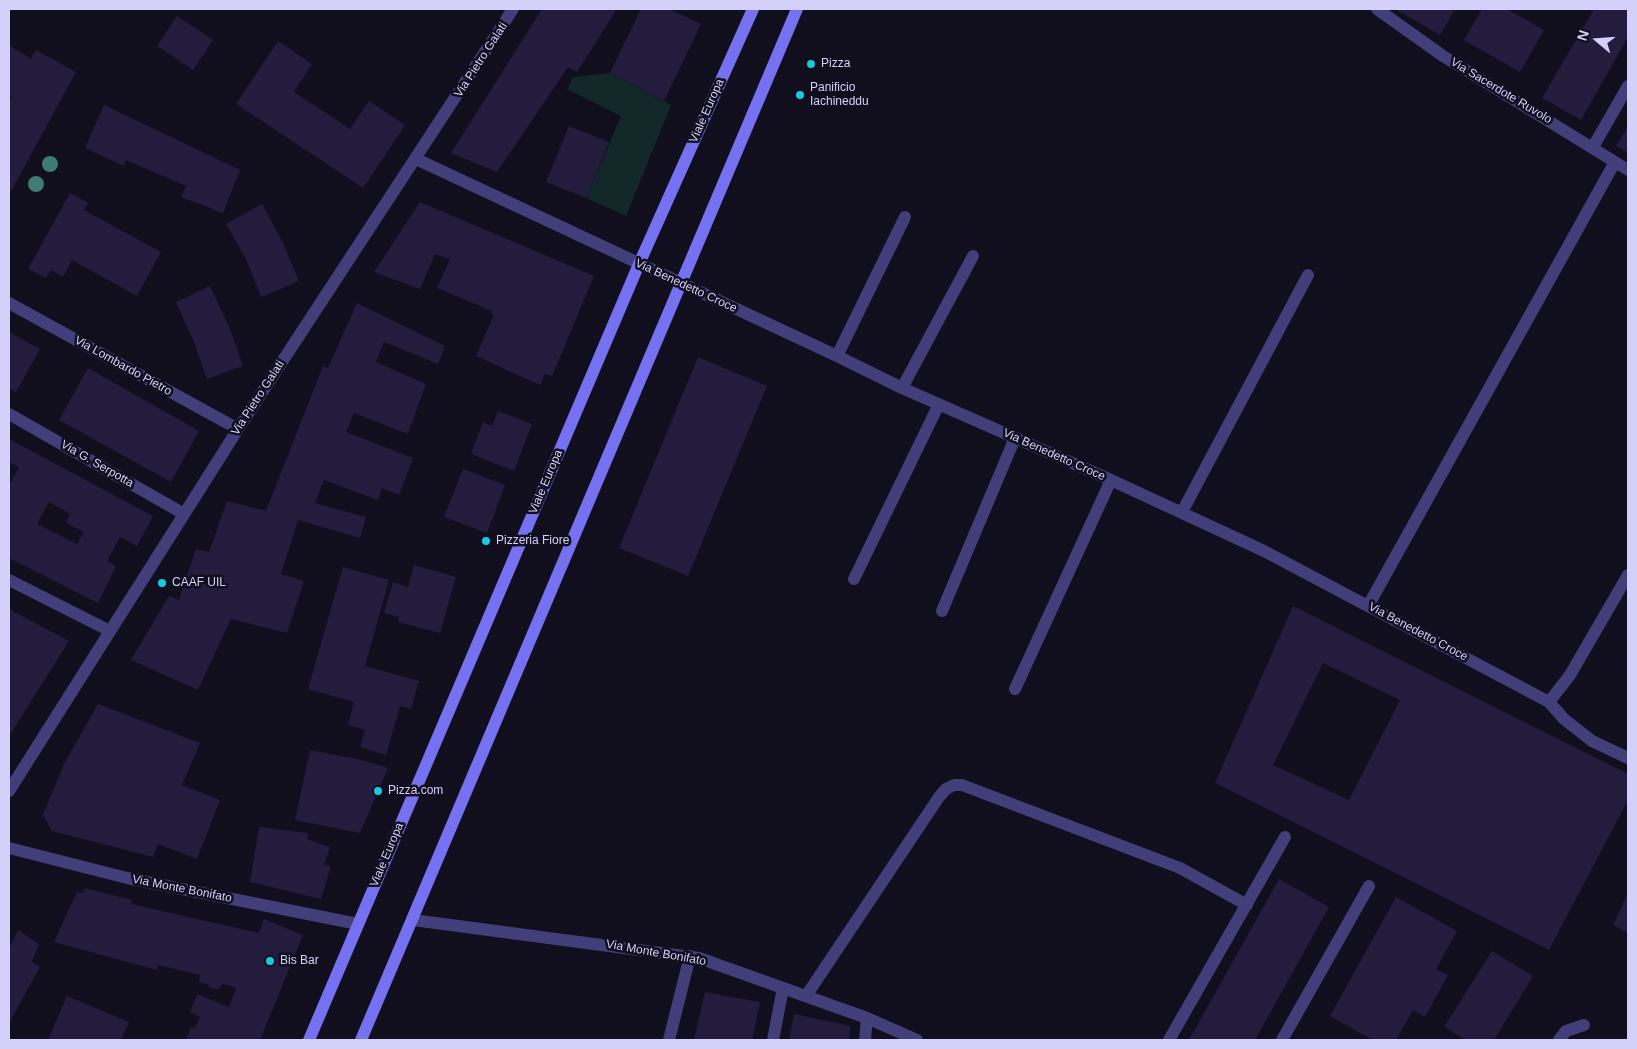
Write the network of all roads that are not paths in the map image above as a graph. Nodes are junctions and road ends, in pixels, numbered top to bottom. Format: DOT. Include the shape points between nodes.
graph roads {
  1 [pos="513,9"];
  2 [pos="752,9"];
  3 [pos="797,9"];
  4 [pos="1377,9"];
  5 [pos="1628,86"];
  6 [pos="1593,147"];
  7 [pos="416,160"];
  8 [pos="1615,162"];
  9 [pos="1628,170"];
  10 [pos="905,217"];
  11 [pos="973,256"];
  12 [pos="639,264"];
  13 [pos="1308,275"];
  14 [pos="680,283"];
  15 [pos="9,303"];
  16 [pos="837,356"];
  17 [pos="902,388"];
  18 [pos="939,404"];
  19 [pos="9,414"];
  20 [pos="238,429"];
  21 [pos="1015,438"];
  22 [pos="1111,480"];
  23 [pos="1182,512"];
  24 [pos="184,514"];
  25 [pos="1628,576"];
  26 [pos="9,580"];
  27 [pos="854,580"];
  28 [pos="1368,606"];
  29 [pos="942,611"];
  30 [pos="110,631"];
  31 [pos="1015,690"];
  32 [pos="1549,702"];
  33 [pos="1628,758"];
  34 [pos="9,791"];
  35 [pos="1285,837"];
  36 [pos="9,848"];
  37 [pos="1369,886"];
  38 [pos="1247,905"];
  39 [pos="413,920"];
  40 [pos="358,924"];
  41 [pos="690,956"];
  42 [pos="783,988"];
  43 [pos="806,996"];
  44 [pos="867,1018"];
  45 [pos="1584,1025"];
  46 [pos="309,1040"];
  47 [pos="361,1040"];
  48 [pos="669,1040"];
  49 [pos="773,1040"];
  50 [pos="865,1040"];
  51 [pos="916,1040"];
  52 [pos="1169,1040"];
  53 [pos="1282,1040"];
  54 [pos="1559,1040"];
  1 -- 7 [label="street, Via Pietro Galati"];
  2 -- 12 [label="street, Viale Europa"];
  3 -- 14 [label="street"];
  4 -- 6 [label="street, Via Sacerdote Ruvolo" via="1443,56"];
  5 -- 6 [label="street"];
  6 -- 8 [label="street, Via Sacerdote Ruvolo"];
  7 -- 12 [label="street, Via Benedetto Croce"];
  7 -- 20 [label="street, Via Pietro Galati"];
  8 -- 9 [label="street, Via Sacerdote Ruvolo"];
  8 -- 28 [label="street"];
  10 -- 16 [label="street"];
  11 -- 17 [label="street"];
  12 -- 14 [label="street, Via Benedetto Croce"];
  12 -- 40 [label="street, Viale Europa"];
  13 -- 23 [label="street"];
  14 -- 16 [label="street, Via Benedetto Croce"];
  14 -- 39 [label="street"];
  15 -- 20 [label="street, Via Lombardo Pietro"];
  16 -- 17 [label="street, Via Benedetto Croce"];
  17 -- 18 [label="street, Via Benedetto Croce"];
  18 -- 21 [label="street, Via Benedetto Croce"];
  18 -- 27 [label="street"];
  19 -- 24 [label="street, Via G. Serpotta"];
  20 -- 24 [label="street, Via Pietro Galati"];
  21 -- 22 [label="street, Via Benedetto Croce"];
  21 -- 29 [label="street"];
  22 -- 23 [label="street, Via Benedetto Croce"];
  22 -- 31 [label="street"];
  23 -- 28 [label="street, Via Benedetto Croce"];
  24 -- 30 [label="street, Via Pietro Galati"];
  25 -- 32 [label="street" via="1570,675"];
  26 -- 30 [label="street"];
  28 -- 32 [label="street, Via Benedetto Croce"];
  30 -- 34 [label="street, Via Pietro Galati"];
  32 -- 33 [label="street, Via Benedetto Croce" via="1564,719 1592,740"];
  35 -- 38 [label="street"];
  36 -- 40 [label="street, Via Monte Bonifato" via="127,878"];
  37 -- 53 [label="street"];
  38 -- 43 [label="street" via="1180,868 962,785 954,785 939,797"];
  38 -- 52 [label="street"];
  39 -- 41 [label="street, Via Monte Bonifato"];
  39 -- 47 [label="street"];
  40 -- 46 [label="street, Viale Europa"];
  41 -- 42 [label="street, Via Monte Bonifato"];
  41 -- 48 [label="street"];
  42 -- 43 [label="street, Via Monte Bonifato"];
  42 -- 49 [label="street"];
  43 -- 44 [label="street, Via Monte Bonifato"];
  44 -- 50 [label="street"];
  44 -- 51 [label="street, Via Monte Bonifato"];
  45 -- 54 [label="street" via="1566,1031"];
}
